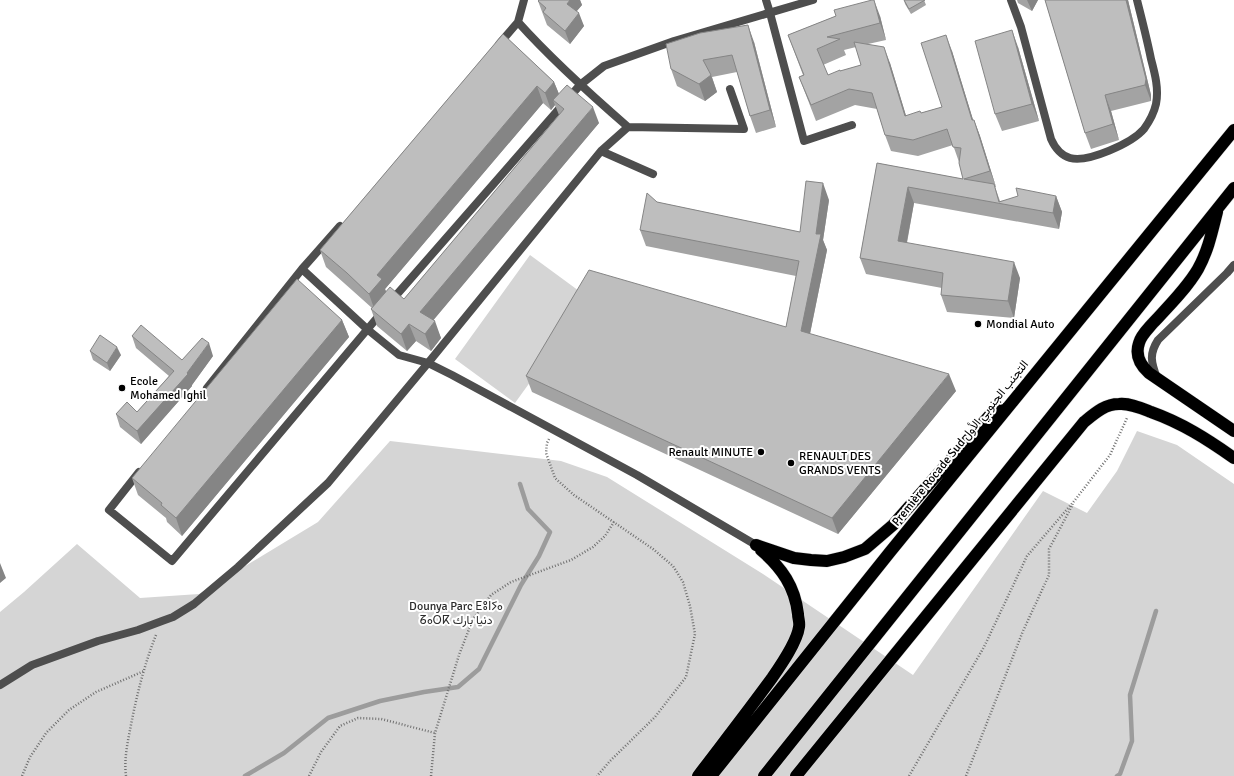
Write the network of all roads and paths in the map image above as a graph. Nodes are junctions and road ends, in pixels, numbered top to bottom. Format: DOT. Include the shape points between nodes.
graph roads {
  1 [pos="524,0"];
  2 [pos="766,0"];
  3 [pos="813,0"];
  4 [pos="1011,0"];
  5 [pos="1137,0"];
  6 [pos="770,13"];
  7 [pos="518,22"];
  8 [pos="492,51"];
  9 [pos="580,85"];
  10 [pos="730,89"];
  11 [pos="852,125"];
  12 [pos="628,127"];
  13 [pos="1234,130"];
  14 [pos="601,151"];
  15 [pos="653,174"];
  16 [pos="1234,188"];
  17 [pos="1218,208"];
  18 [pos="344,222"];
  19 [pos="1234,265"];
  20 [pos="1121,267"];
  21 [pos="302,269"];
  22 [pos="367,329"];
  23 [pos="428,363"];
  24 [pos="1157,378"];
  25 [pos="203,393"];
  26 [pos="1133,405"];
  27 [pos="553,430"];
  28 [pos="1234,431"];
  29 [pos="1234,458"];
  30 [pos="144,467"];
  31 [pos="1075,500"];
  32 [pos="614,522"];
  33 [pos="756,545"];
  34 [pos="162,621"];
  35 [pos="144,671"];
  36 [pos="0,685"];
  37 [pos="435,732"];
  38 [pos="22,776"];
  39 [pos="126,776"];
  40 [pos="308,776"];
  41 [pos="431,776"];
  42 [pos="597,776"];
  43 [pos="698,776"];
  44 [pos="711,776"];
  45 [pos="764,776"];
  46 [pos="796,776"];
  47 [pos="909,776"];
  48 [pos="966,776"];
  1 -- 7 [label="street"];
  2 -- 6 [label="street"];
  3 -- 6 [label="street"];
  4 -- 5 [label="street" via="1021,27 1051,139 1063,155 1076,159 1123,145 1134,138 1144,128 1156,104 1157,90"];
  6 -- 9 [label="street" via="674,41 604,66"];
  6 -- 11 [label="street" via="804,141"];
  7 -- 8 [label="street"];
  7 -- 9 [label="street"];
  9 -- 12 [label="street"];
  9 -- 22 [label="street"];
  10 -- 12 [label="street" via="744,129"];
  12 -- 14 [label="street"];
  13 -- 20 [label="highway, Première Rocade Sud التجنب الجنوبي الأول"];
  14 -- 15 [label="street"];
  14 -- 23 [label="street"];
  16 -- 17 [label="highway"];
  17 -- 24 [label="highway" via="1204,258 1197,271 1138,344 1140,363"];
  17 -- 45 [label="highway"];
  18 -- 21 [label="street"];
  19 -- 24 [label="street" via="1158,340 1153,348 1152,357"];
  20 -- 33 [label="highway" via="893,525 865,549 826,561 794,558"];
  20 -- 44 [label="highway, Première Rocade Sud التجنب الجنوبي الأول"];
  21 -- 22 [label="street"];
  21 -- 25 [label="street"];
  22 -- 23 [label="street" via="399,356"];
  22 -- 30 [label="street" via="172,561 109,510"];
  23 -- 27 [label="street"];
  23 -- 34 [label="street" via="318,493 214,588 194,604"];
  24 -- 28 [label="highway"];
  26 -- 29 [label="highway" via="1173,420"];
  26 -- 31 [label="path" via="1110,455"];
  26 -- 46 [label="highway" via="1118,404 1102,408 1084,422"];
  27 -- 32 [label="path" via="547,443 546,454 555,478 574,495"];
  27 -- 33 [label="street" via="638,475"];
  31 -- 47 [label="path" via="1027,556 984,648"];
  31 -- 48 [label="path" via="1049,549 1049,575 1023,631"];
  32 -- 37 [label="path" via="605,536 593,547 571,560 511,582 491,595 473,619"];
  32 -- 42 [label="path" via="653,548 673,566 683,582 695,634 686,677 655,717"];
  33 -- 43 [label="highway" via="774,561 786,577 796,602 799,626 792,646 780,665"];
  34 -- 35 [label="path"];
  34 -- 36 [label="street" via="32,665"];
  35 -- 38 [label="path" via="96,692 69,710 46,733 30,757"];
  35 -- 39 [label="path" via="128,742"];
  37 -- 40 [label="path" via="381,719 358,718 340,726"];
  37 -- 41 [label="path"];
}
